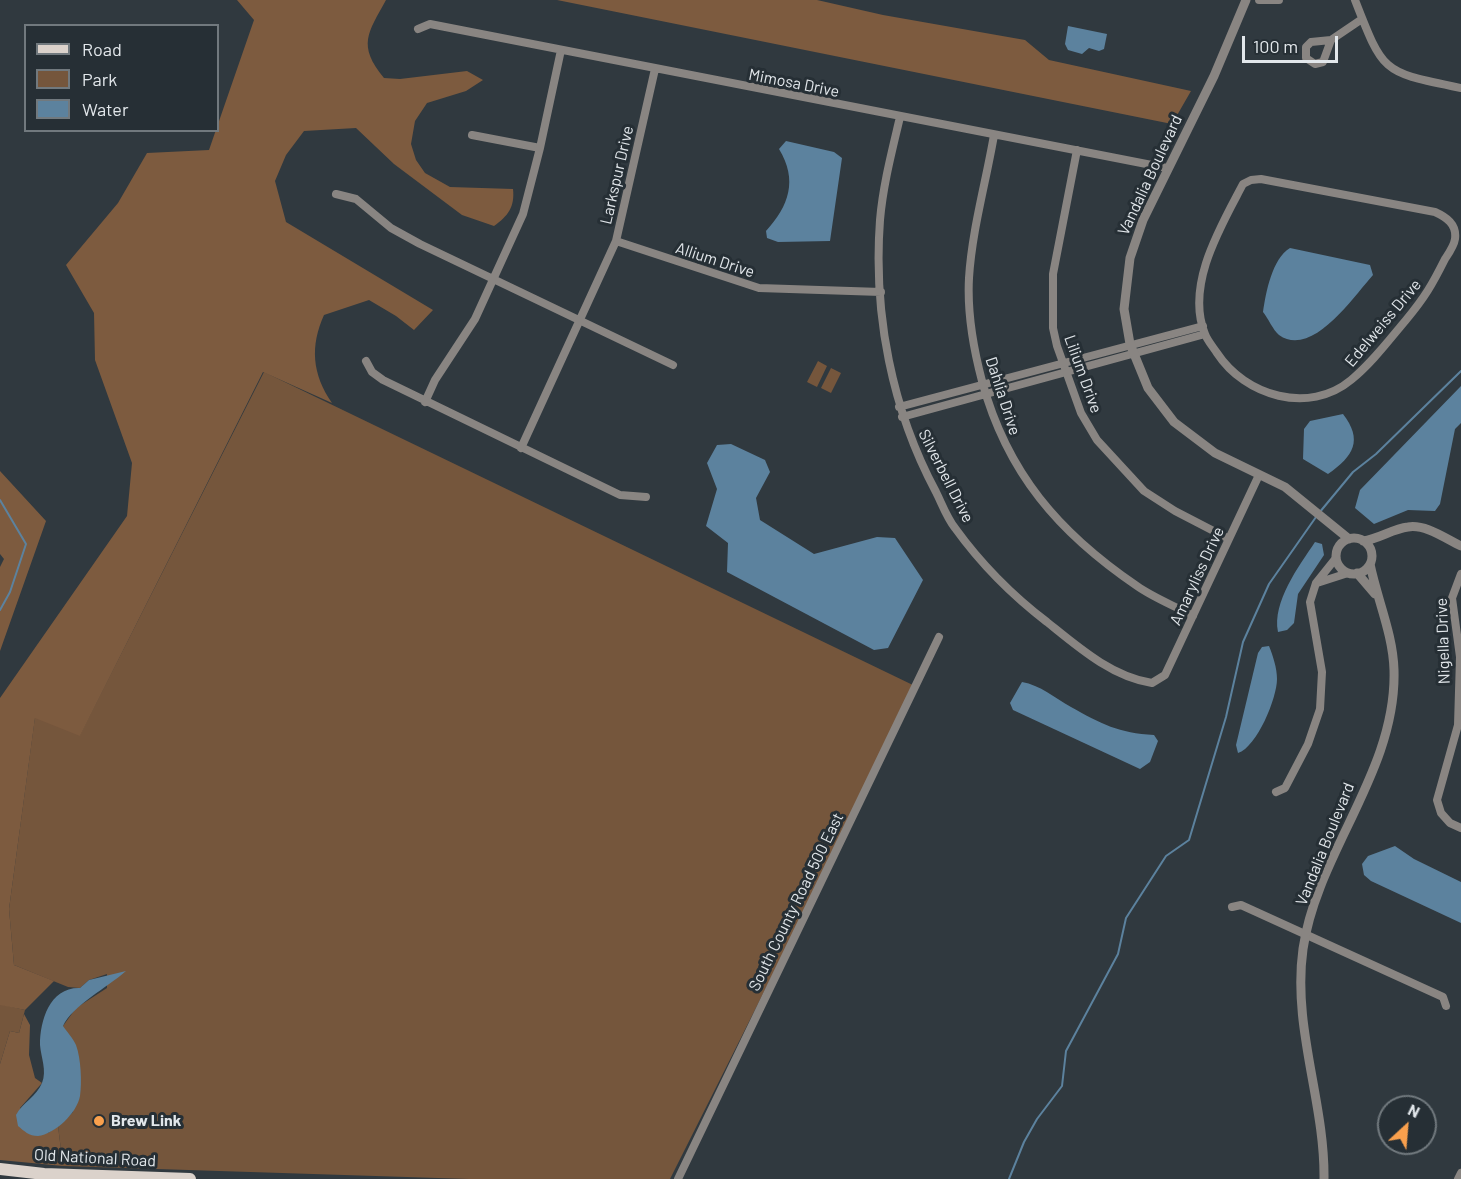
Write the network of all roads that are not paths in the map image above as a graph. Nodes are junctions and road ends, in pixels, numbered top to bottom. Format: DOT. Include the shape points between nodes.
graph roads {
  1 [pos="1246,0"];
  2 [pos="1259,0"];
  3 [pos="1279,0"];
  4 [pos="1355,0"];
  5 [pos="1362,19"];
  6 [pos="418,29"];
  7 [pos="1331,40"];
  8 [pos="561,50"];
  9 [pos="655,69"];
  10 [pos="1461,88"];
  11 [pos="900,117"];
  12 [pos="472,135"];
  13 [pos="994,135"];
  14 [pos="540,148"];
  15 [pos="1077,150"];
  16 [pos="1167,168"];
  17 [pos="336,194"];
  18 [pos="616,241"];
  19 [pos="493,280"];
  20 [pos="881,292"];
  21 [pos="580,322"];
  22 [pos="1204,330"];
  23 [pos="1130,344"];
  24 [pos="1134,355"];
  25 [pos="366,361"];
  26 [pos="1063,361"];
  27 [pos="673,365"];
  28 [pos="1066,373"];
  29 [pos="983,384"];
  30 [pos="985,394"];
  31 [pos="425,402"];
  32 [pos="899,407"];
  33 [pos="902,417"];
  34 [pos="521,448"];
  35 [pos="1259,475"];
  36 [pos="646,497"];
  37 [pos="1332,526"];
  38 [pos="1389,534"];
  39 [pos="1229,539"];
  40 [pos="1349,539"];
  41 [pos="1363,541"];
  42 [pos="1461,546"];
  43 [pos="1371,553"];
  44 [pos="1337,555"];
  45 [pos="1370,564"];
  46 [pos="1353,573"];
  47 [pos="1461,574"];
  48 [pos="1316,583"];
  49 [pos="1377,596"];
  50 [pos="1193,616"];
  51 [pos="939,637"];
  52 [pos="1460,657"];
  53 [pos="1152,683"];
  54 [pos="1458,740"];
  55 [pos="1276,792"];
  56 [pos="1461,828"];
  57 [pos="1232,907"];
  58 [pos="1305,935"];
  59 [pos="1446,1006"];
  60 [pos="0,1169"];
  61 [pos="1461,1173"];
  62 [pos="189,1179"];
  63 [pos="678,1179"];
  64 [pos="1324,1179"];
  65 [pos="1458,1179"];
  1 -- 16 [label="street, Vandalia Boulevard" via="1214,76"];
  2 -- 3 [label="street"];
  4 -- 5 [label="street"];
  5 -- 7 [label="street"];
  5 -- 10 [label="street" via="1377,55 1391,69 1408,77"];
  6 -- 8 [label="street, Mimosa Drive" via="430,24"];
  8 -- 9 [label="street, Mimosa Drive"];
  8 -- 14 [label="street"];
  9 -- 11 [label="street, Mimosa Drive"];
  9 -- 18 [label="street, Larkspur Drive"];
  11 -- 13 [label="street, Mimosa Drive"];
  11 -- 20 [label="street, Silverbell Drive" via="882,201"];
  12 -- 14 [label="street"];
  13 -- 15 [label="street, Mimosa Drive"];
  13 -- 29 [label="street, Dahlia Drive" via="969,278 970,327"];
  14 -- 19 [label="street" via="528,199"];
  15 -- 16 [label="street, Mimosa Drive"];
  15 -- 26 [label="street, Lilium Drive" via="1053,273 1053,328"];
  16 -- 23 [label="street, Vandalia Boulevard" via="1130,258 1124,309"];
  17 -- 19 [label="street" via="356,199 407,237"];
  18 -- 20 [label="street, Allium Drive" via="759,288"];
  18 -- 21 [label="street, Larkspur Drive"];
  19 -- 21 [label="street"];
  19 -- 31 [label="street" via="475,319"];
  20 -- 32 [label="street, Silverbell Drive"];
  21 -- 27 [label="street"];
  21 -- 34 [label="street, Larkspur Drive"];
  22 -- 22 [label="street, Edelweiss Drive" via="1222,361 1241,379 1268,394 1295,399 1326,394 1350,382 1374,359 1428,295 1453,245 1450,221 1435,212 1251,180 1240,190 1204,270 1199,304"];
  22 -- 23 [label="street"];
  22 -- 24 [label="street"];
  23 -- 24 [label="street, Vandalia Boulevard"];
  23 -- 26 [label="street"];
  24 -- 28 [label="street"];
  24 -- 35 [label="street, Vandalia Boulevard" via="1148,388 1174,422 1215,453"];
  25 -- 31 [label="street" via="383,380"];
  26 -- 28 [label="street, Lilium Drive"];
  26 -- 29 [label="street"];
  28 -- 30 [label="street"];
  28 -- 39 [label="street, Lilium Drive" via="1081,413 1118,465 1144,491"];
  29 -- 30 [label="street, Dahlia Drive"];
  29 -- 32 [label="street"];
  30 -- 33 [label="street"];
  30 -- 50 [label="street, Dahlia Drive" via="999,434 1026,484 1075,539 1138,587"];
  31 -- 34 [label="street"];
  32 -- 33 [label="street, Silverbell Drive"];
  33 -- 53 [label="street, Silverbell Drive" via="916,454 955,528 1016,598 1091,657 1137,681"];
  34 -- 36 [label="street" via="620,495"];
  35 -- 37 [label="street, Vandalia Boulevard" via="1285,487"];
  35 -- 39 [label="street, Amaryliss Drive"];
  37 -- 40 [label="street, Vandalia Boulevard"];
  37 -- 44 [label="street"];
  38 -- 41 [label="street"];
  38 -- 42 [label="street" via="1409,527 1427,529"];
  38 -- 43 [label="street"];
  39 -- 50 [label="street, Amaryliss Drive"];
  40 -- 41 [label="street"];
  40 -- 44 [label="street"];
  41 -- 43 [label="street"];
  43 -- 45 [label="street"];
  44 -- 46 [label="street" via="1340,567"];
  44 -- 48 [label="street"];
  45 -- 46 [label="street"];
  45 -- 49 [label="street, Vandalia Boulevard"];
  46 -- 48 [label="street"];
  46 -- 49 [label="street, Vandalia Boulevard"];
  47 -- 52 [label="street, Nigella Drive" via="1452,598"];
  48 -- 55 [label="street" via="1310,609 1322,663 1320,709 1308,744 1285,788"];
  49 -- 58 [label="street, Vandalia Boulevard" via="1390,638 1394,669 1389,719 1373,766 1322,882"];
  50 -- 53 [label="street, Amaryliss Drive" via="1165,675"];
  51 -- 63 [label="street, South County Road 500 East"];
  52 -- 54 [label="street, Nigella Drive"];
  54 -- 56 [label="street, Nigella Drive" via="1437,800 1441,813"];
  57 -- 58 [label="street" via="1241,905"];
  58 -- 59 [label="street" via="1443,997"];
  58 -- 64 [label="street, Vandalia Boulevard" via="1301,1002 1318,1109"];
  60 -- 62 [label="main road, Old National Road"];
  61 -- 65 [label="street"];
}
